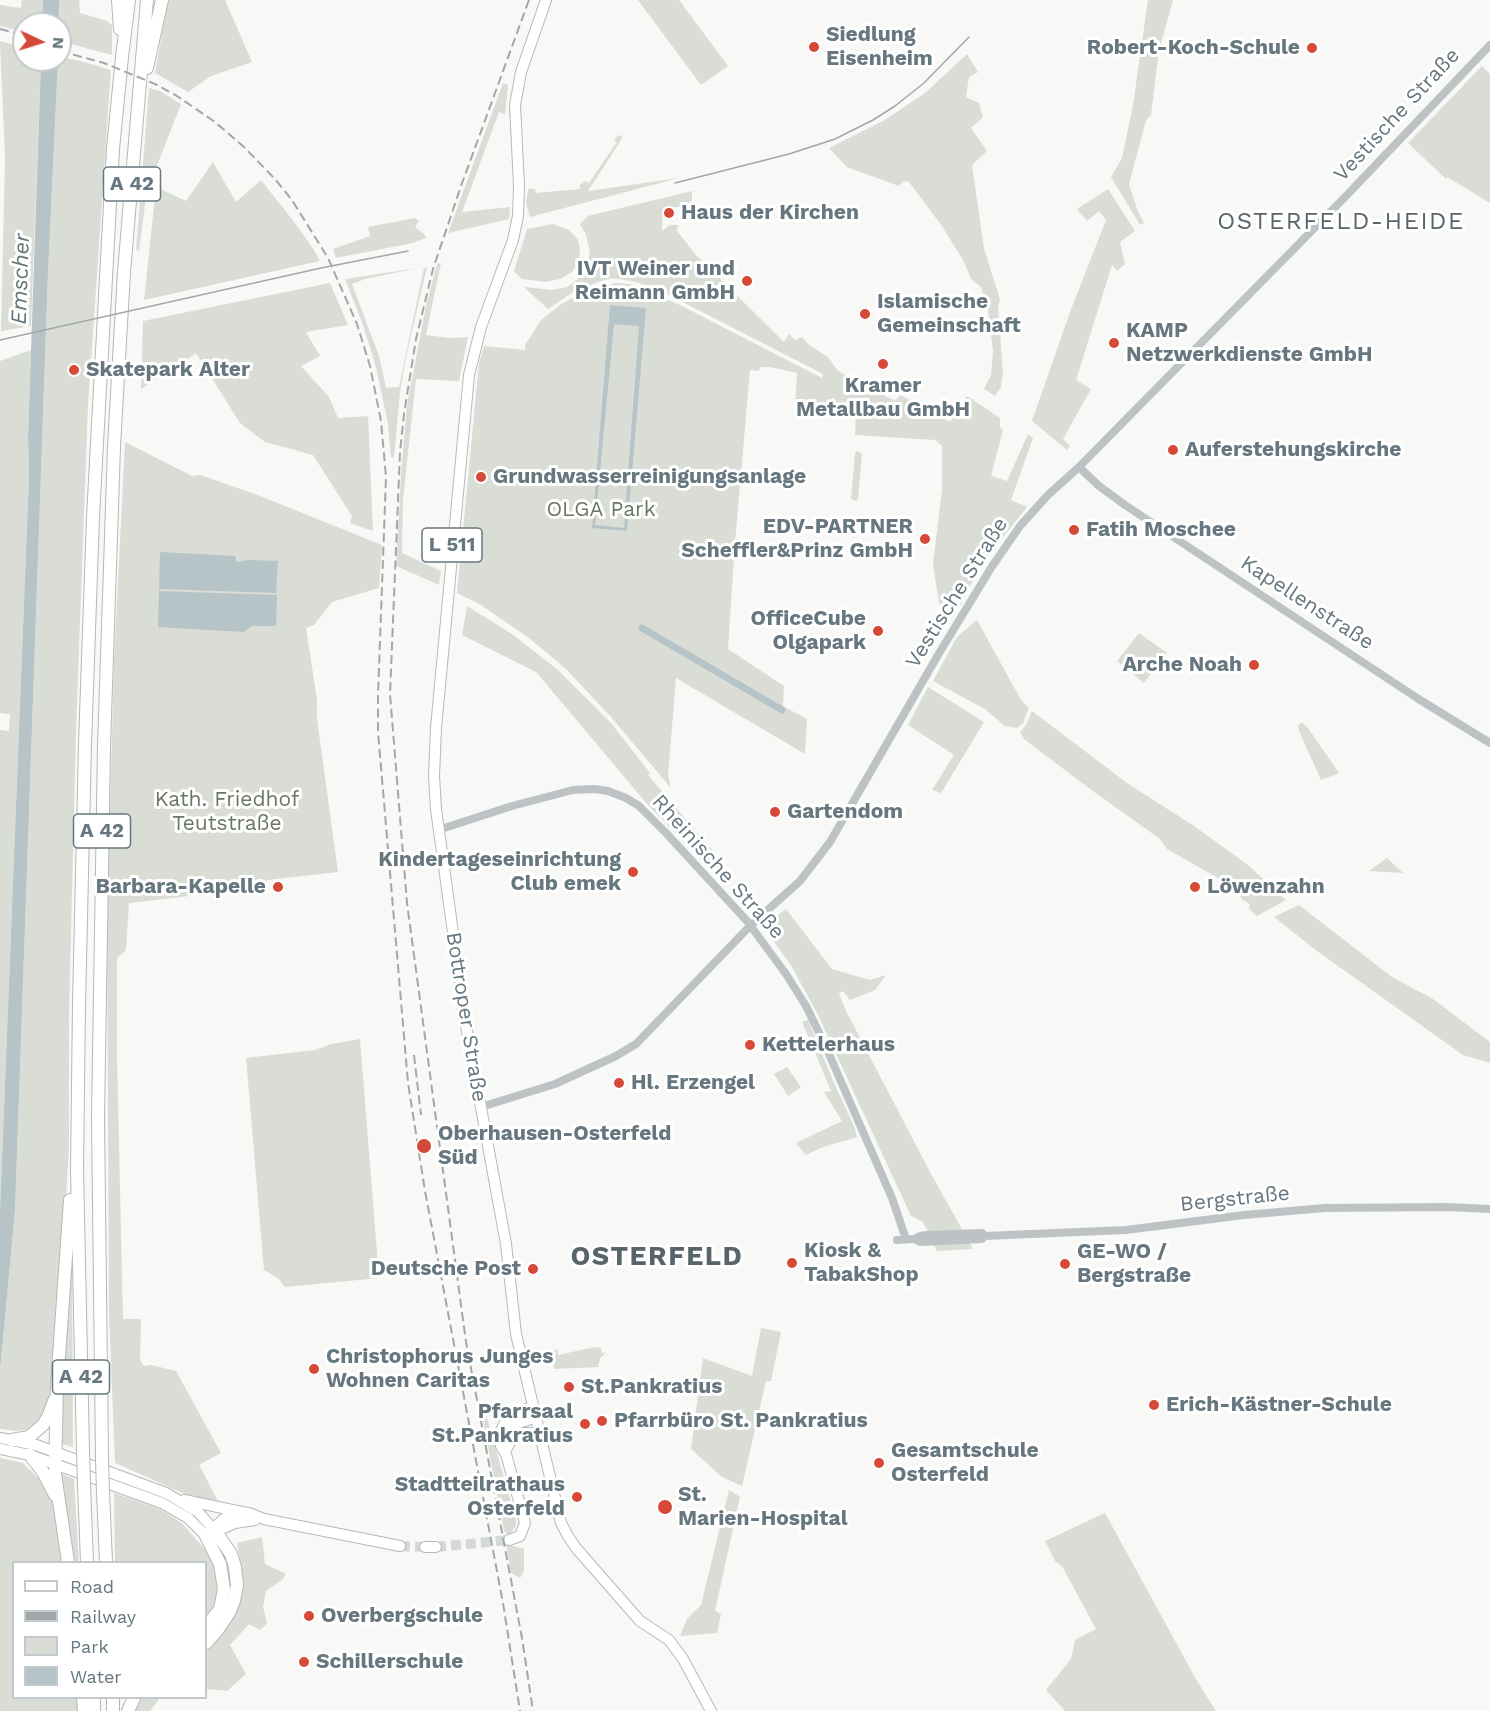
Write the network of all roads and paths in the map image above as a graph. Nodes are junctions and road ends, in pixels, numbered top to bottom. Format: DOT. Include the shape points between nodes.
graph roads {
  1 [pos="118,0"];
  2 [pos="129,0"];
  3 [pos="147,0"];
  4 [pos="162,0"];
  5 [pos="546,0"];
  6 [pos="1490,45"];
  7 [pos="122,57"];
  8 [pos="139,95"];
  9 [pos="1079,467"];
  10 [pos="1490,743"];
  11 [pos="438,830"];
  12 [pos="751,925"];
  13 [pos="482,1107"];
  14 [pos="77,1170"];
  15 [pos="1490,1209"];
  16 [pos="906,1239"];
  17 [pos="57,1385"];
  18 [pos="534,1411"];
  19 [pos="541,1438"];
  20 [pos="5,1443"];
  21 [pos="506,1454"];
  22 [pos="30,1455"];
  23 [pos="56,1458"];
  24 [pos="179,1499"];
  25 [pos="60,1509"];
  26 [pos="243,1513"];
  27 [pos="264,1519"];
  28 [pos="212,1532"];
  29 [pos="509,1540"];
  30 [pos="400,1546"];
  31 [pos="107,1559"];
  32 [pos="68,1561"];
  33 [pos="87,1561"];
  34 [pos="207,1626"];
  35 [pos="207,1642"];
  36 [pos="711,1711"];
  1 -- 7 [label="highway"];
  2 -- 7 [label="highway, A 42"];
  3 -- 8 [label="highway, A 42"];
  4 -- 8 [label="highway"];
  5 -- 11 [label="main road, Bottroper Straße / L 511" via="514,105 519,186 515,232 479,334 469,375 434,756"];
  6 -- 9 [label="street, Vestische Straße"];
  7 -- 14 [label="highway, A 42" via="113,149 93,529"];
  8 -- 31 [label="highway, A 42, bridge" via="114,446 104,746 98,1107"];
  9 -- 10 [label="street, Kapellenstraße" via="1125,505"];
  9 -- 12 [label="street, Vestische Straße" via="1007,542 823,852 792,890"];
  11 -- 12 [label="street, Rheinische Straße" via="561,792 612,792 633,802 652,819"];
  11 -- 13 [label="main road, Bottroper Straße / L 511" via="463,1009"];
  12 -- 13 [label="street, Vestische Straße" via="636,1044 555,1084"];
  12 -- 16 [label="street, Rheinische Straße" via="812,1018 892,1198"];
  13 -- 18 [label="main road, Bottroper Straße / L 511" via="506,1244 515,1328"];
  14 -- 17 [label="highway" via="71,1188"];
  14 -- 33 [label="highway, A 42, bridge"];
  15 -- 16 [label="street, Bergstraße" via="1325,1208 1126,1230 922,1235"];
  17 -- 20 [label="highway" via="43,1425 29,1437"];
  17 -- 23 [label="highway"];
  18 -- 19 [label="main road, Bottroper Straße / L 511"];
  18 -- 21 [label="main road" via="511,1414 503,1422 500,1441"];
  19 -- 21 [label="main road" via="522,1432 512,1439"];
  19 -- 36 [label="main road, Bottroper Straße / L 511" via="557,1508 568,1536 640,1621 669,1640"];
  20 -- 22 [label="main road"];
  20 -- 23 [label="main road" via="36,1445"];
  21 -- 29 [label="main road" via="525,1523 520,1536"];
  22 -- 23 [label="main road"];
  22 -- 25 [label="highway"];
  23 -- 24 [label="main road"];
  23 -- 25 [label="highway"];
  23 -- 28 [label="main road" via="162,1503"];
  24 -- 26 [label="main road"];
  24 -- 28 [label="main road" via="198,1512"];
  25 -- 32 [label="highway"];
  26 -- 27 [label="main road"];
  26 -- 28 [label="main road" via="225,1518"];
  27 -- 28 [label="main road" via="243,1521"];
  27 -- 30 [label="main road"];
  28 -- 34 [label="highway" via="224,1589 220,1609"];
  28 -- 35 [label="highway" via="231,1554 237,1585 229,1613"];
}
